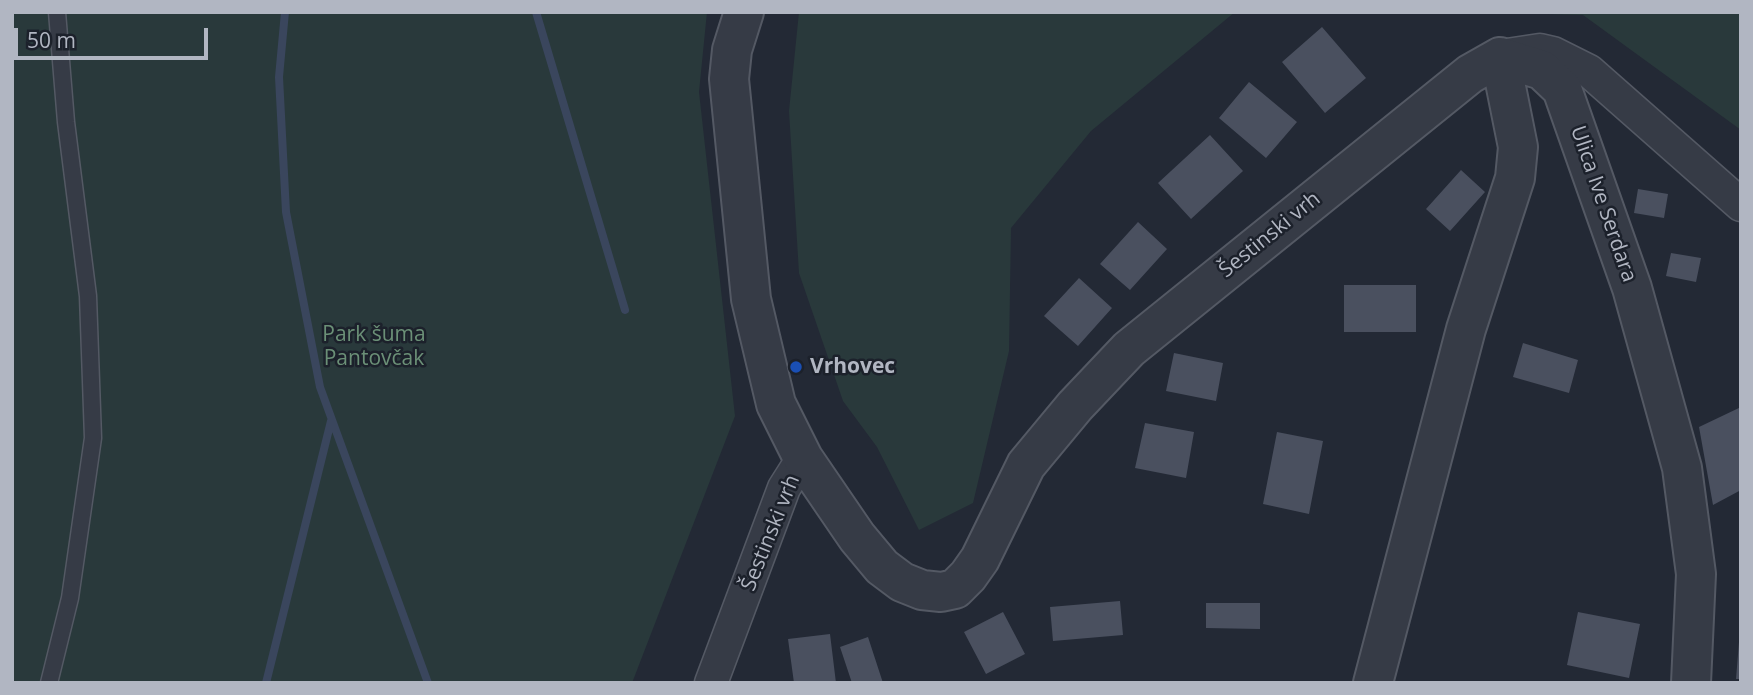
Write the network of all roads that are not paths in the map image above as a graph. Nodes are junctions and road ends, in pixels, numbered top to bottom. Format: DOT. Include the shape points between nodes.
graph roads {
  1 [pos="57,12"];
  2 [pos="744,12"];
  3 [pos="1500,57"];
  4 [pos="1741,205"];
  5 [pos="803,458"];
  6 [pos="49,683"];
  7 [pos="711,683"];
  8 [pos="1373,683"];
  9 [pos="1692,683"];
  1 -- 6 [label="lane" via="88,296 93,438 69,598"];
  2 -- 5 [label="street" via="729,79 751,299 776,404"];
  3 -- 4 [label="street" via="1540,50 1589,71"];
  3 -- 5 [label="street, Šestinski vrh" via="1470,74 1129,349 1026,466 981,559 955,589 922,590 882,567"];
  3 -- 8 [label="street" via="1518,147 1515,178 1466,329"];
  3 -- 9 [label="street, Ulica Ive Serdara" via="1542,70 1562,89 1632,288 1682,468 1696,574"];
  5 -- 7 [label="street, Šestinski vrh" via="784,488"];
}
